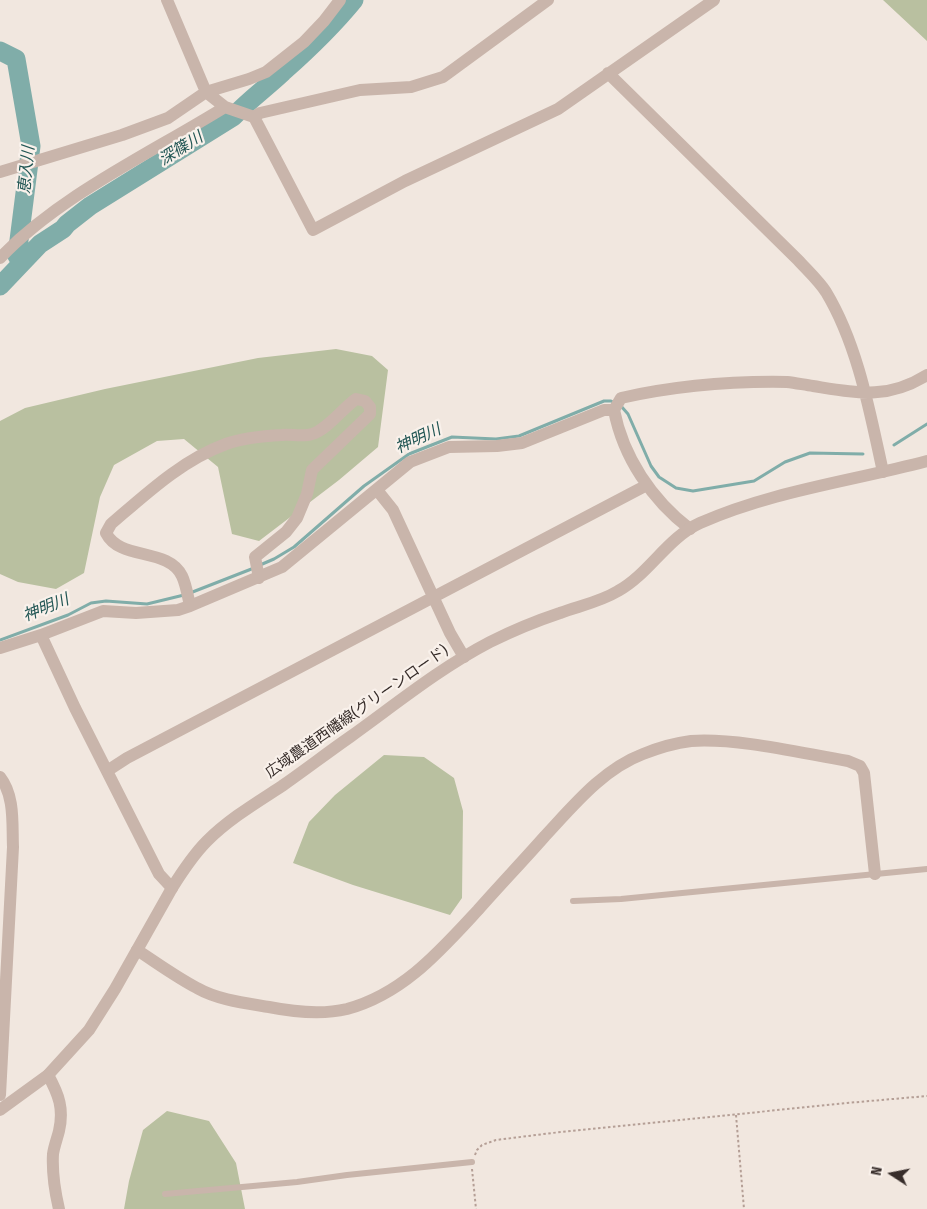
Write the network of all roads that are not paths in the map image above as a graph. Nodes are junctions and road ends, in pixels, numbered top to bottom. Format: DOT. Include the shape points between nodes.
graph roads {
  1 [pos="167,0"];
  2 [pos="340,0"];
  3 [pos="548,0"];
  4 [pos="714,0"];
  5 [pos="608,73"];
  6 [pos="206,92"];
  7 [pos="225,107"];
  8 [pos="254,117"];
  9 [pos="0,172"];
  10 [pos="0,258"];
  11 [pos="927,375"];
  12 [pos="865,394"];
  13 [pos="614,410"];
  14 [pos="927,460"];
  15 [pos="883,472"];
  16 [pos="647,485"];
  17 [pos="377,490"];
  18 [pos="690,529"];
  19 [pos="258,571"];
  20 [pos="434,598"];
  21 [pos="189,599"];
  22 [pos="41,636"];
  23 [pos="0,648"];
  24 [pos="464,657"];
  25 [pos="107,770"];
  26 [pos="0,777"];
  27 [pos="927,869"];
  28 [pos="875,874"];
  29 [pos="172,888"];
  30 [pos="573,901"];
  31 [pos="137,950"];
  32 [pos="48,1075"];
  33 [pos="0,1095"];
  34 [pos="0,1110"];
  35 [pos="472,1162"];
  36 [pos="165,1194"];
  37 [pos="59,1209"];
  1 -- 6 [label="street"];
  2 -- 6 [label="street" via="304,42 266,72"];
  3 -- 8 [label="street" via="443,77 410,87 341,93"];
  4 -- 5 [label="street"];
  5 -- 8 [label="street" via="558,109 405,181 313,230"];
  5 -- 12 [label="street" via="825,290 841,318"];
  6 -- 7 [label="street"];
  6 -- 9 [label="street" via="168,118"];
  7 -- 8 [label="street"];
  7 -- 10 [label="street" via="57,209"];
  11 -- 12 [label="street" via="904,388"];
  12 -- 13 [label="street" via="788,382 698,386 621,398"];
  12 -- 15 [label="street"];
  13 -- 16 [label="street" via="620,438"];
  13 -- 17 [label="street" via="604,410 522,443 449,446 410,462"];
  14 -- 15 [label="street, 広域農道西幡線(グリーンロード)"];
  15 -- 18 [label="street, 広域農道西幡線(グリーンロード)" via="764,501"];
  16 -- 18 [label="street" via="672,516"];
  16 -- 20 [label="street"];
  17 -- 19 [label="street" via="282,566"];
  17 -- 20 [label="street" via="393,510"];
  18 -- 24 [label="street, 広域農道西幡線(グリーンロード)" via="619,591 520,628"];
  19 -- 21 [label="street"];
  19 -- 21 [label="street" via="255,557 286,532 297,518 312,470 370,414 370,407 364,401 356,399 348,404 322,430 312,435 252,438 205,453 170,474 111,524 106,533 118,546 172,563 182,576"];
  20 -- 24 [label="street"];
  20 -- 25 [label="street"];
  21 -- 22 [label="street" via="178,610 144,613 103,611"];
  22 -- 23 [label="street"];
  22 -- 25 [label="street"];
  24 -- 29 [label="street, 広域農道西幡線(グリーンロード)" via="243,810 206,842"];
  25 -- 29 [label="street" via="159,874"];
  26 -- 33 [label="street" via="5,783 12,810 13,847"];
  27 -- 28 [label="lane"];
  28 -- 30 [label="lane"];
  28 -- 31 [label="street" via="864,772 860,766 848,761 736,743 691,741 641,754 616,768 582,796 415,975 374,1000 347,1009 323,1012 292,1011 227,1000 198,989"];
  29 -- 31 [label="street, 広域農道西幡線(グリーンロード)"];
  31 -- 32 [label="street, 広域農道西幡線(グリーンロード)" via="89,1030"];
  32 -- 34 [label="street, 広域農道西幡線(グリーンロード)"];
  32 -- 37 [label="street" via="61,1108 53,1154"];
  35 -- 36 [label="lane"];
}
